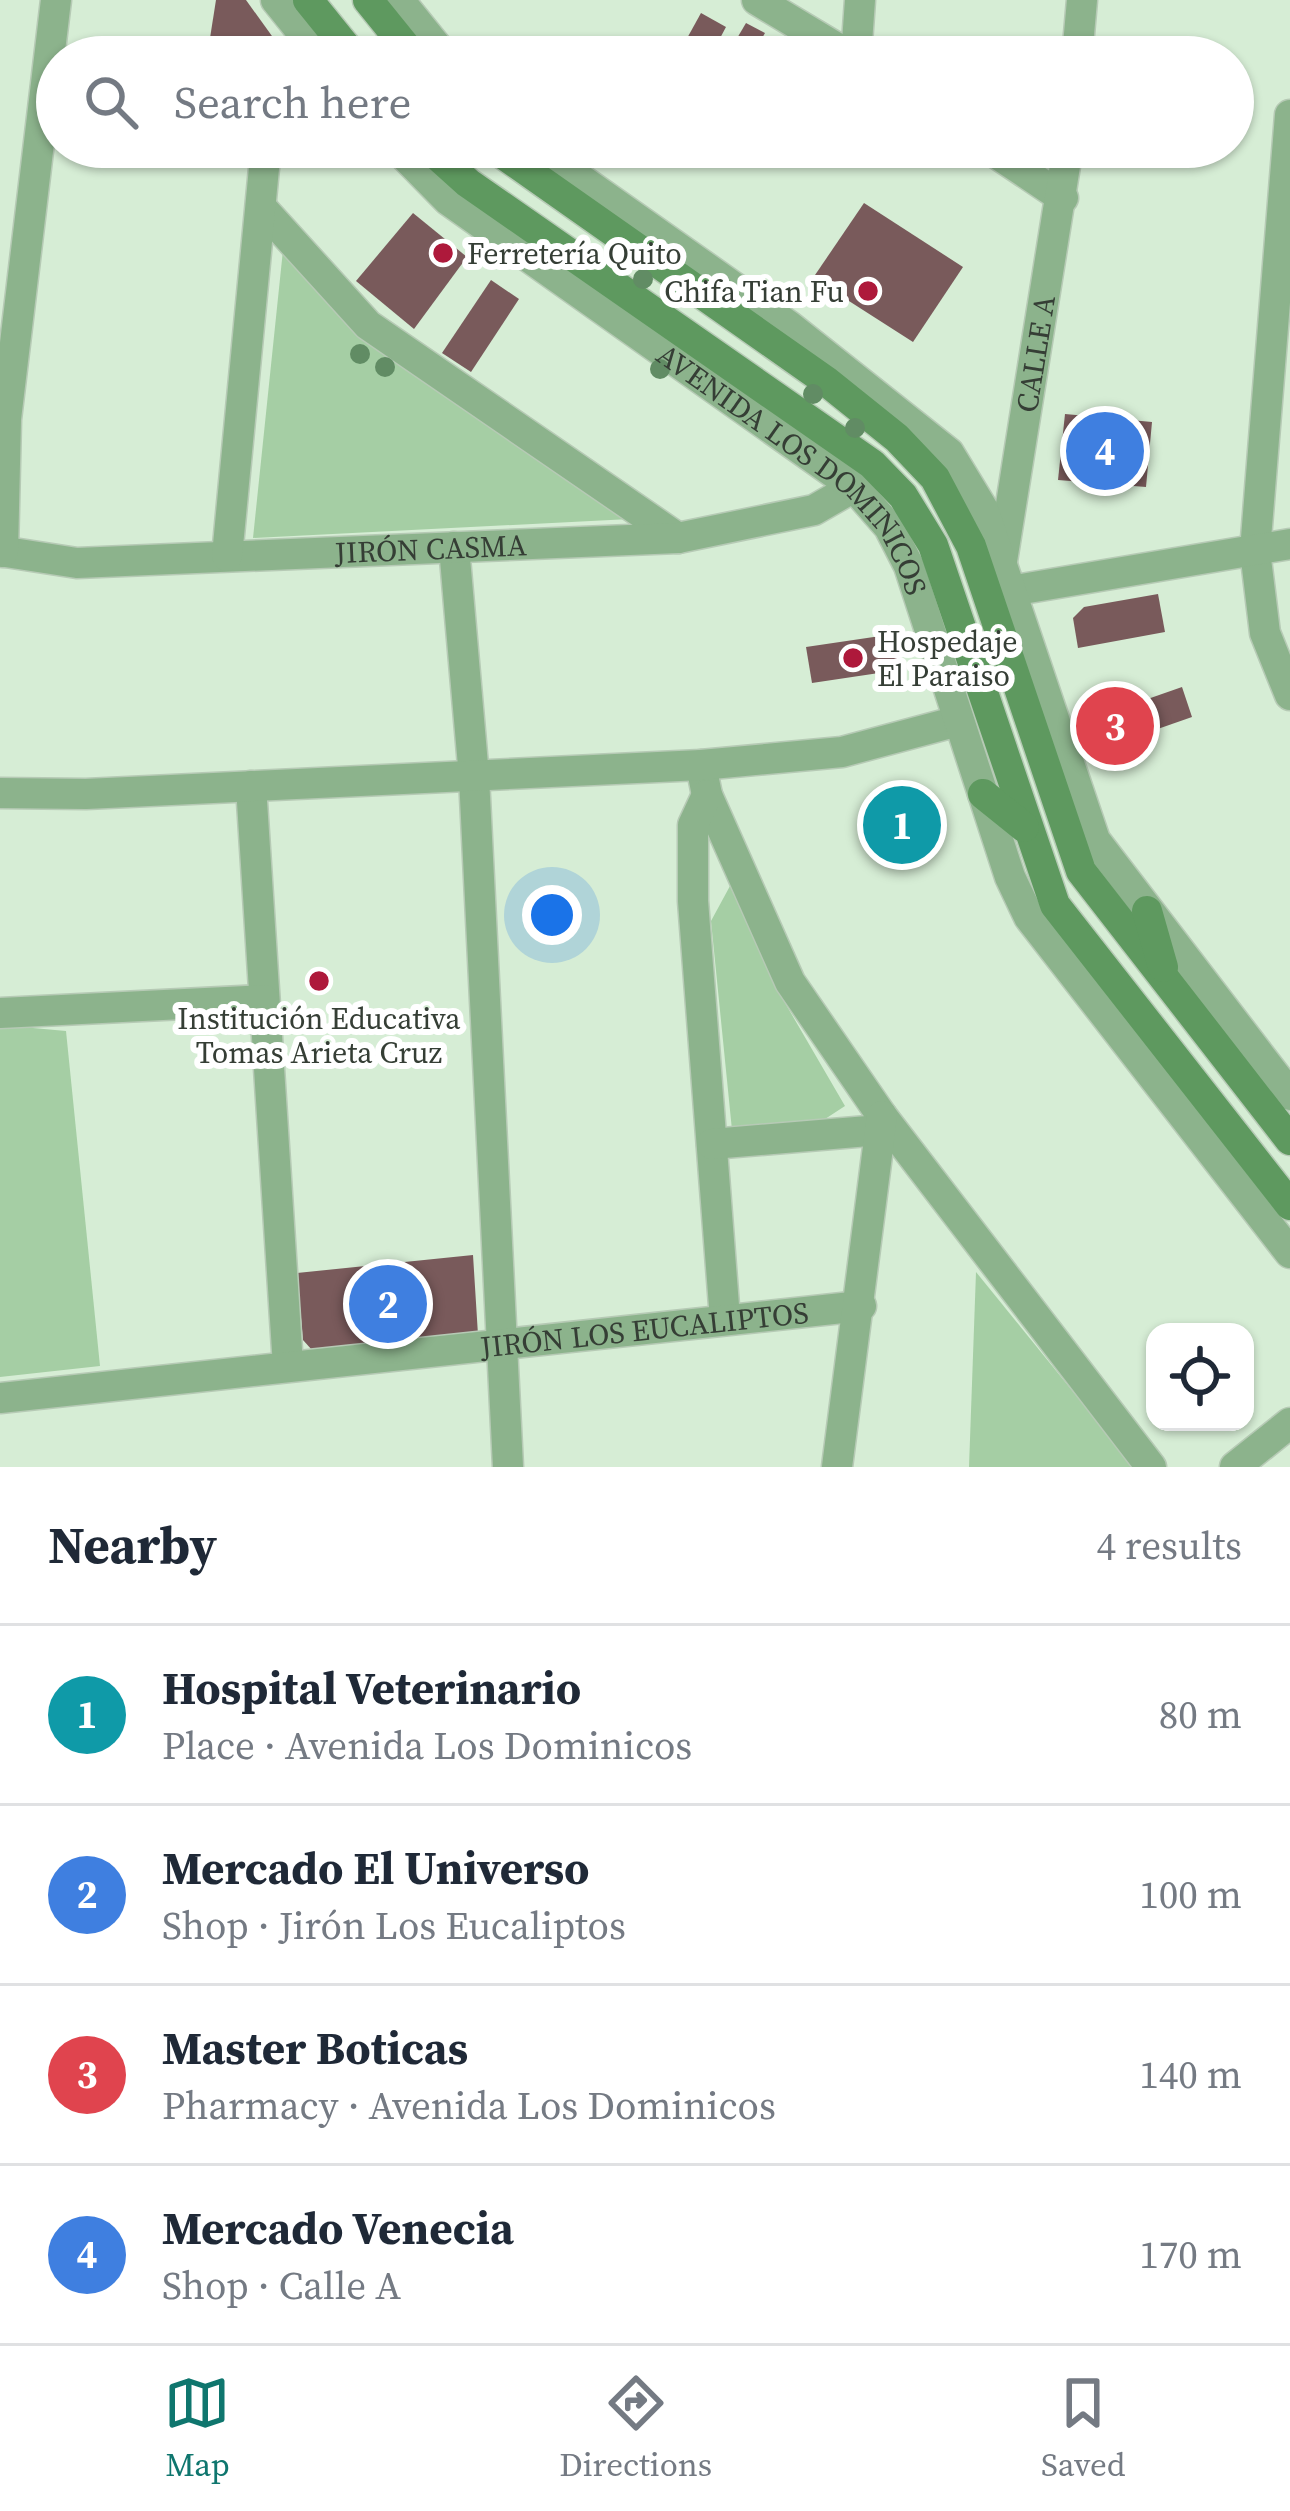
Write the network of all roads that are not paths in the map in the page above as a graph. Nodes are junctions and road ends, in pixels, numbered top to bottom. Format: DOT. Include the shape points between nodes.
graph roads {
  1 [pos="56,0"];
  2 [pos="276,0"];
  3 [pos="308,0"];
  4 [pos="368,0"];
  5 [pos="399,0"];
  6 [pos="757,0"];
  7 [pos="860,0"];
  8 [pos="1082,0"];
  9 [pos="52,36"];
  10 [pos="303,36"];
  11 [pos="337,36"];
  12 [pos="397,36"];
  13 [pos="428,36"];
  14 [pos="818,36"];
  15 [pos="856,36"];
  16 [pos="1079,36"];
  17 [pos="1290,115"];
  18 [pos="36,168"];
  19 [pos="264,168"];
  20 [pos="417,168"];
  21 [pos="449,168"];
  22 [pos="523,168"];
  23 [pos="566,168"];
  24 [pos="1018,168"];
  25 [pos="1066,168"];
  26 [pos="1063,198"];
  27 [pos="261,207"];
  28 [pos="525,254"];
  29 [pos="591,269"];
  30 [pos="1280,316"];
  31 [pos="789,326"];
  32 [pos="826,381"];
  33 [pos="854,487"];
  34 [pos="677,538"];
  35 [pos="1290,544"];
  36 [pos="454,547"];
  37 [pos="1255,551"];
  38 [pos="1,552"];
  39 [pos="227,556"];
  40 [pos="1006,576"];
  41 [pos="1290,695"];
  42 [pos="958,721"];
  43 [pos="474,777"];
  44 [pos="704,780"];
  45 [pos="251,786"];
  46 [pos="0,793"];
  47 [pos="982,794"];
  48 [pos="1024,827"];
  49 [pos="1147,911"];
  50 [pos="1168,985"];
  51 [pos="265,1000"];
  52 [pos="0,1013"];
  53 [pos="1290,1095"];
  54 [pos="881,1123"];
  55 [pos="1290,1140"];
  56 [pos="712,1144"];
  57 [pos="1290,1204"];
  58 [pos="1290,1253"];
  59 [pos="861,1306"];
  60 [pos="724,1319"];
  61 [pos="503,1342"];
  62 [pos="288,1366"];
  63 [pos="0,1398"];
  64 [pos="1290,1423"];
  65 [pos="508,1467"];
  66 [pos="837,1467"];
  67 [pos="1151,1467"];
  68 [pos="1235,1467"];
  1 -- 9 [label="street"];
  2 -- 10 [label="street"];
  3 -- 11 [label="main road"];
  4 -- 12 [label="main road"];
  5 -- 13 [label="street"];
  6 -- 14 [label="street"];
  7 -- 15 [label="street"];
  8 -- 16 [label="street"];
  17 -- 30 [label="street"];
  18 -- 38 [label="street" via="6,419"];
  19 -- 27 [label="street"];
  20 -- 28 [label="street, AVENIDA LOS DOMINICOS"];
  21 -- 29 [label="main road, AVENIDA LOS DOMINICOS"];
  22 -- 32 [label="main road"];
  23 -- 31 [label="street"];
  24 -- 26 [label="street"];
  25 -- 26 [label="street, CALLE A"];
  26 -- 40 [label="street, CALLE A"];
  27 -- 34 [label="street" via="368,325"];
  27 -- 39 [label="street"];
  28 -- 29 [label="main road"];
  28 -- 33 [label="street, AVENIDA LOS DOMINICOS"];
  29 -- 48 [label="main road, AVENIDA LOS DOMINICOS" via="872,464 903,496 940,562"];
  30 -- 37 [label="street"];
  31 -- 32 [label="main road"];
  31 -- 40 [label="street" via="950,453 983,509"];
  32 -- 50 [label="main road" via="909,449 955,510 1074,857"];
  33 -- 34 [label="street, JIRÓN CASMA" via="814,510"];
  33 -- 42 [label="street, AVENIDA LOS DOMINICOS" via="909,566"];
  34 -- 36 [label="street, JIRÓN CASMA"];
  35 -- 37 [label="street"];
  36 -- 39 [label="street, JIRÓN CASMA"];
  36 -- 43 [label="street"];
  37 -- 40 [label="street"];
  37 -- 41 [label="street" via="1265,633"];
  38 -- 39 [label="street, JIRÓN CASMA" via="77,563"];
  40 -- 49 [label="street" via="1095,839"];
  42 -- 44 [label="street"];
  42 -- 47 [label="street, AVENIDA LOS DOMINICOS"];
  43 -- 44 [label="street"];
  43 -- 45 [label="street"];
  43 -- 61 [label="street"];
  44 -- 54 [label="street" via="790,982"];
  44 -- 56 [label="street" via="692,836"];
  45 -- 46 [label="street"];
  45 -- 51 [label="street"];
  47 -- 48 [label="main road"];
  47 -- 58 [label="street, AVENIDA LOS DOMINICOS" via="1029,917"];
  48 -- 57 [label="main road, AVENIDA LOS DOMINICOS" via="1055,905"];
  49 -- 50 [label="main road"];
  49 -- 53 [label="street"];
  50 -- 55 [label="main road"];
  51 -- 52 [label="street"];
  51 -- 62 [label="street"];
  54 -- 56 [label="street"];
  54 -- 59 [label="street"];
  54 -- 67 [label="street"];
  56 -- 60 [label="street"];
  59 -- 60 [label="street, JIRÓN LOS EUCALIPTOS"];
  59 -- 66 [label="street"];
  60 -- 61 [label="street, JIRÓN LOS EUCALIPTOS"];
  61 -- 62 [label="street, JIRÓN LOS EUCALIPTOS"];
  61 -- 65 [label="street"];
  62 -- 63 [label="street, JIRÓN LOS EUCALIPTOS"];
  64 -- 68 [label="street"];
}
